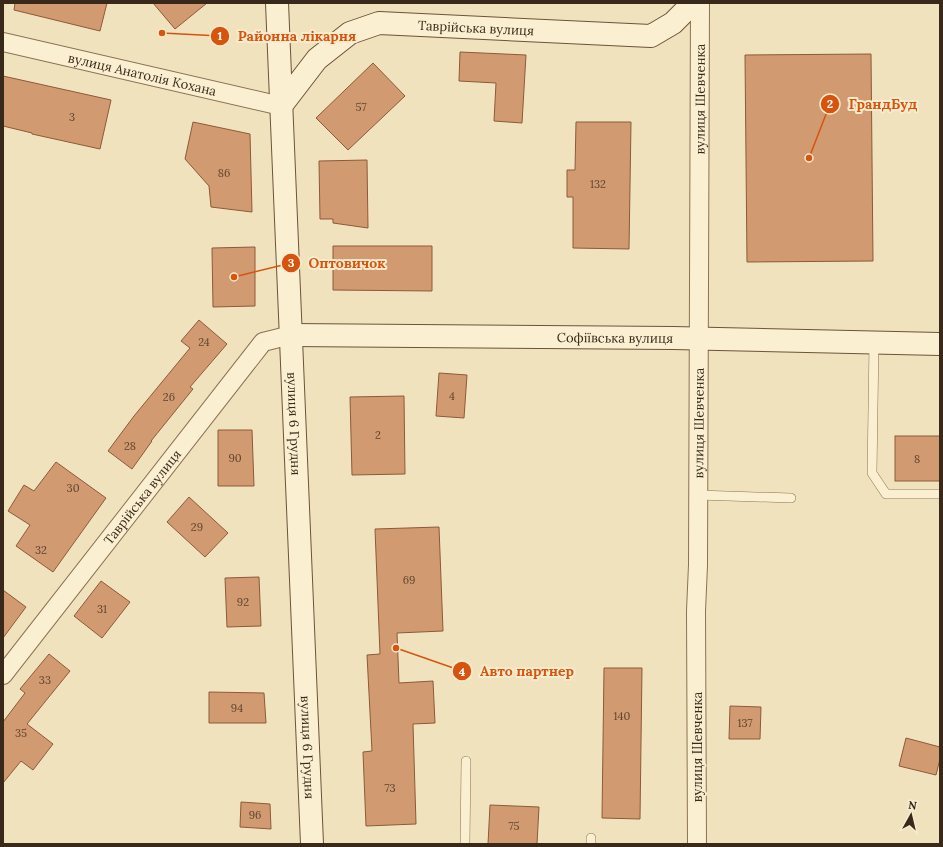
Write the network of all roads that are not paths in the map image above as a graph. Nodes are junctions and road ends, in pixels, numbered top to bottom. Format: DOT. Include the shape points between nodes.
graph roads {
  1 [pos="277,3"];
  2 [pos="693,3"];
  3 [pos="700,3"];
  4 [pos="3,42"];
  5 [pos="281,106"];
  6 [pos="291,335"];
  7 [pos="699,339"];
  8 [pos="874,343"];
  9 [pos="940,344"];
  10 [pos="940,494"];
  11 [pos="698,495"];
  12 [pos="791,498"];
  13 [pos="3,675"];
  14 [pos="466,761"];
  15 [pos="312,844"];
  16 [pos="465,844"];
  17 [pos="697,844"];
  1 -- 5 [label="street, вулиця 6 Грудня"];
  2 -- 5 [label="street, Таврійська вулиця" via="673,23 651,36 379,23 350,33 317,59"];
  3 -- 7 [label="street, вулиця Шевченка"];
  4 -- 5 [label="street, вулиця Анатолія Кохана"];
  5 -- 6 [label="street, вулиця 6 Грудня"];
  6 -- 7 [label="street, Софіївська вулиця"];
  6 -- 13 [label="street, Таврійська вулиця" via="263,342"];
  6 -- 15 [label="street, вулиця 6 Грудня"];
  7 -- 8 [label="street, Софіївська вулиця"];
  7 -- 11 [label="street, вулиця Шевченка"];
  8 -- 9 [label="street, Софіївська вулиця"];
  8 -- 10 [label="lane" via="872,473 886,494"];
  11 -- 12 [label="lane"];
  11 -- 17 [label="street, вулиця Шевченка" via="702,566 696,611"];
  14 -- 16 [label="lane"];
}
